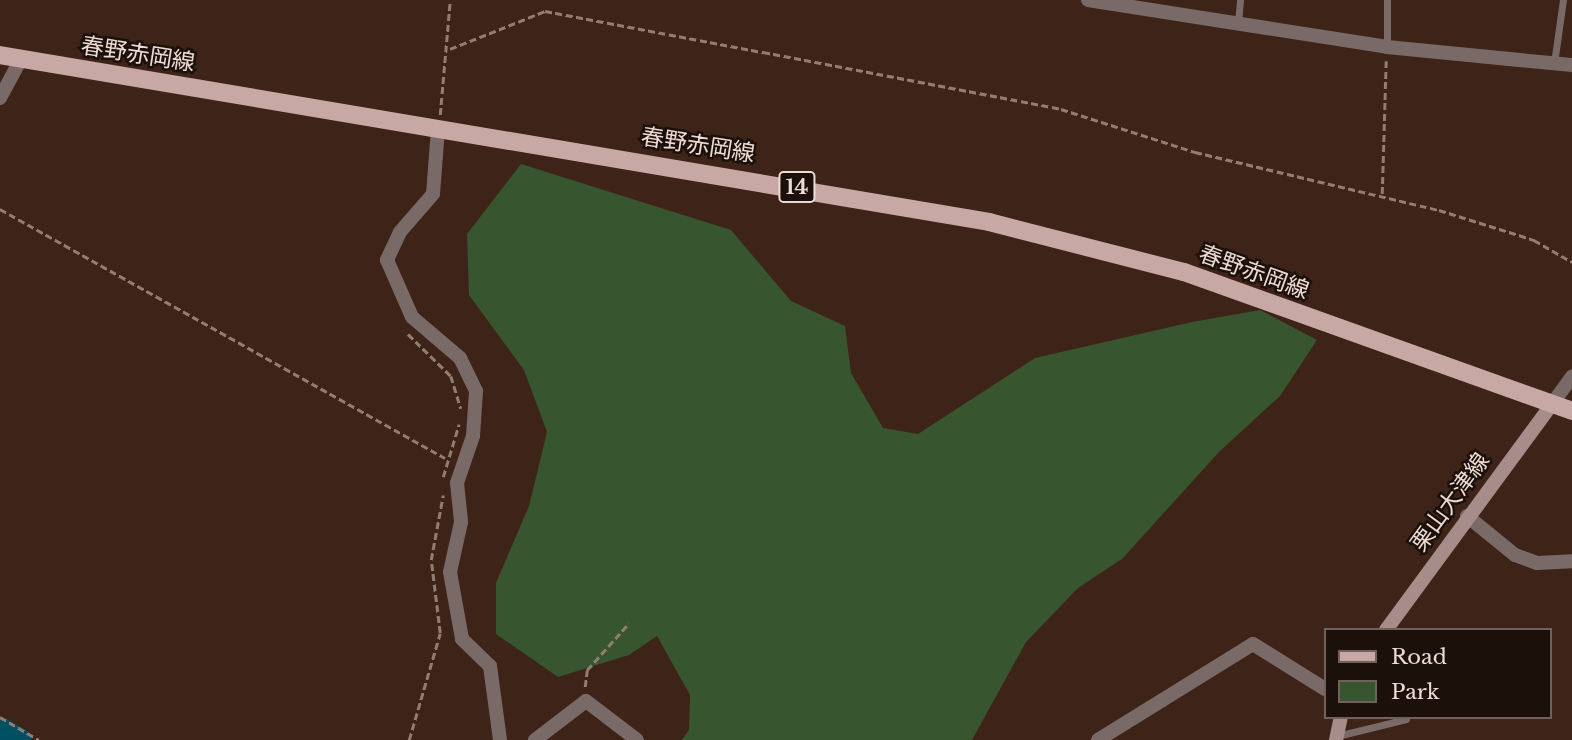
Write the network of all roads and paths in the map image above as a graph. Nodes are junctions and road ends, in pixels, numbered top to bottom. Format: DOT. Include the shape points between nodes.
graph roads {
  1 [pos="450,0"];
  2 [pos="1088,0"];
  3 [pos="1240,0"];
  4 [pos="1387,0"];
  5 [pos="1563,0"];
  6 [pos="1238,23"];
  7 [pos="1387,47"];
  8 [pos="450,49"];
  9 [pos="0,55"];
  10 [pos="22,59"];
  11 [pos="1554,63"];
  12 [pos="1572,65"];
  13 [pos="0,98"];
  14 [pos="438,128"];
  15 [pos="1382,195"];
  16 [pos="0,209"];
  17 [pos="1572,262"];
  18 [pos="412,317"];
  19 [pos="1572,376"];
  20 [pos="1552,404"];
  21 [pos="1572,411"];
  22 [pos="445,457"];
  23 [pos="1467,516"];
  24 [pos="1572,561"];
  25 [pos="629,624"];
  26 [pos="1387,628"];
  27 [pos="1324,688"];
  28 [pos="586,701"];
  29 [pos="0,717"];
  30 [pos="1341,719"];
  31 [pos="1406,719"];
  32 [pos="1336,738"];
  33 [pos="39,740"];
  34 [pos="409,740"];
  35 [pos="500,740"];
  36 [pos="535,740"];
  37 [pos="637,740"];
  38 [pos="1098,740"];
  1 -- 8 [label="path"];
  2 -- 6 [label="street"];
  3 -- 6 [label="lane"];
  4 -- 7 [label="lane"];
  5 -- 11 [label="lane"];
  6 -- 7 [label="street"];
  7 -- 11 [label="street"];
  7 -- 15 [label="path"];
  8 -- 14 [label="path"];
  8 -- 15 [label="path" via="545,11 1061,109 1195,152"];
  9 -- 10 [label="main road, 春野赤岡線 / 14"];
  10 -- 13 [label="street"];
  10 -- 14 [label="main road, 春野赤岡線 / 14"];
  11 -- 12 [label="street"];
  14 -- 18 [label="street" via="433,194 400,232 387,260"];
  14 -- 20 [label="main road, 春野赤岡線 / 14" via="989,222 1184,272"];
  15 -- 17 [label="path" via="1534,240"];
  16 -- 22 [label="path"];
  18 -- 22 [label="path" via="409,339 451,376 462,412"];
  18 -- 35 [label="street" via="460,358 476,391 473,436 457,483 461,523 450,572 461,639 490,666"];
  19 -- 20 [label="street"];
  20 -- 21 [label="main road, 春野赤岡線 / 14"];
  20 -- 23 [label="main road, 栗山大津線"];
  22 -- 34 [label="path" via="443,514 431,560 440,633"];
  23 -- 24 [label="street" via="1515,555 1537,563"];
  23 -- 26 [label="main road, 栗山大津線"];
  25 -- 28 [label="path" via="587,670"];
  27 -- 38 [label="street" via="1252,644"];
  28 -- 36 [label="street"];
  28 -- 37 [label="street"];
  29 -- 33 [label="path"];
  30 -- 32 [label="main road"];
  31 -- 32 [label="lane"];
}
